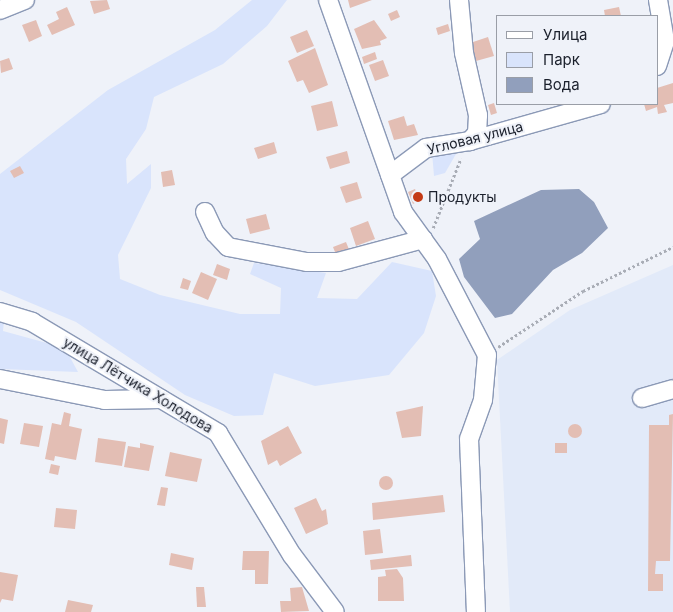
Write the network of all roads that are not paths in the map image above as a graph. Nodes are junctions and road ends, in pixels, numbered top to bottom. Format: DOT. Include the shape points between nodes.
graph roads {
  1 [pos="25,0"];
  2 [pos="328,0"];
  3 [pos="459,0"];
  4 [pos="658,0"];
  5 [pos="0,10"];
  6 [pos="658,63"];
  7 [pos="598,105"];
  8 [pos="470,141"];
  9 [pos="390,175"];
  10 [pos="205,212"];
  11 [pos="423,239"];
  12 [pos="0,312"];
  13 [pos="0,379"];
  14 [pos="673,389"];
  15 [pos="642,398"];
  16 [pos="161,399"];
  17 [pos="335,612"];
  18 [pos="476,612"];
  1 -- 5 [label="street"];
  2 -- 9 [label="street"];
  3 -- 8 [label="street" via="466,62 478,115 477,133"];
  4 -- 6 [label="street" via="665,41"];
  7 -- 8 [label="street, Угловая улица"];
  8 -- 9 [label="street, Угловая улица" via="426,148"];
  9 -- 11 [label="street" via="403,212"];
  10 -- 11 [label="street" via="215,234 228,247 307,262 338,262"];
  11 -- 18 [label="street" via="487,355 483,400 469,439"];
  12 -- 16 [label="street, улица Лётчика Холодова" via="32,322"];
  13 -- 16 [label="street" via="105,400"];
  14 -- 15 [label="street"];
  16 -- 17 [label="street, улица Лётчика Холодова" via="218,433 292,554"];
}
